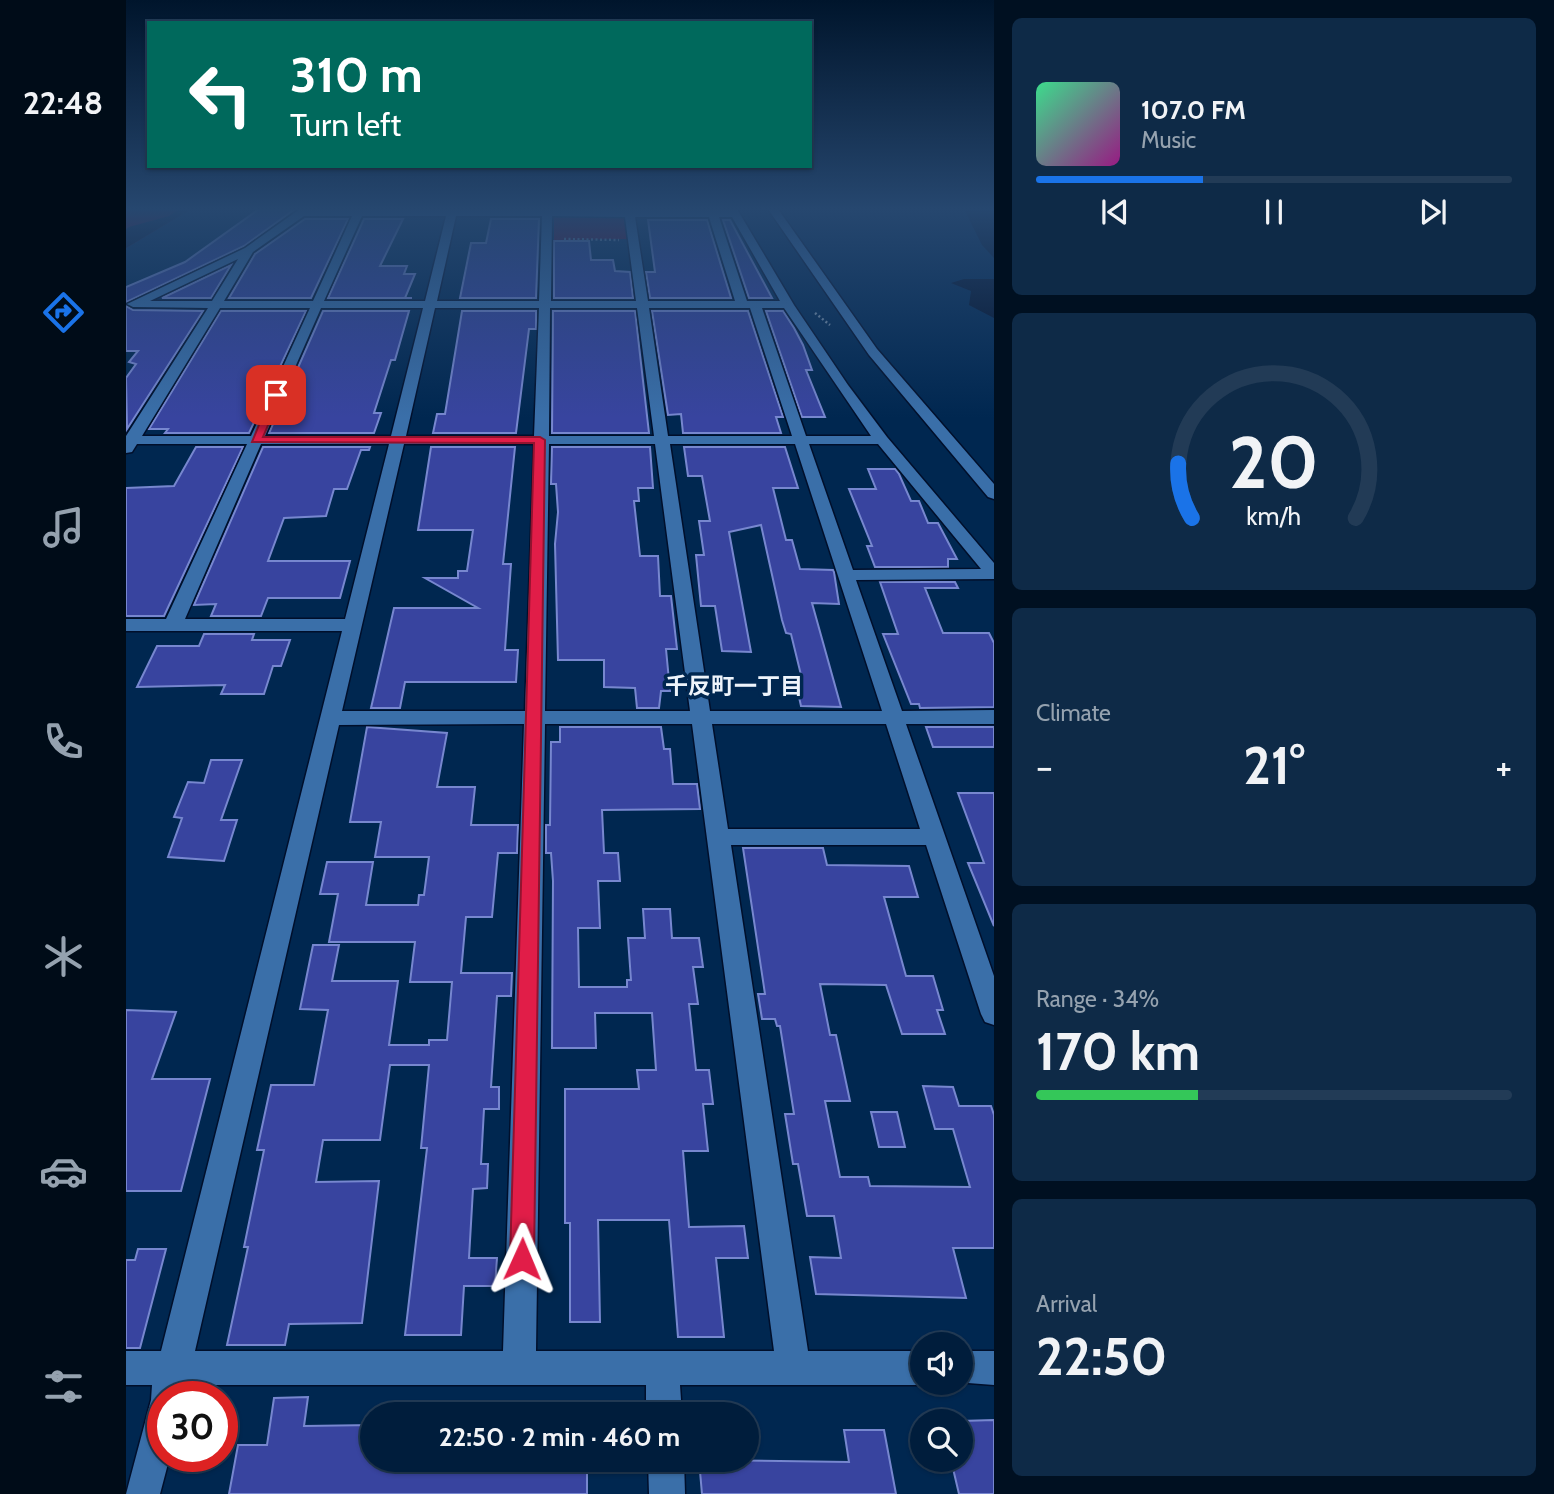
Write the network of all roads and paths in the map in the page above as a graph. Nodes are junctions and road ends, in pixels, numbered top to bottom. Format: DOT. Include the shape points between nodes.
graph roads {
  1 [pos="187,279"];
  2 [pos="233,279"];
  3 [pos="328,279"];
  4 [pos="438,279"];
  5 [pos="544,279"];
  6 [pos="638,279"];
  7 [pos="738,279"];
  8 [pos="773,279"];
  9 [pos="822,279"];
  10 [pos="218,304"];
  11 [pos="316,304"];
  12 [pos="432,304"];
  13 [pos="543,305"];
  14 [pos="642,305"];
  15 [pos="748,305"];
  16 [pos="788,305"];
  17 [pos="129,306"];
  18 [pos="256,440"];
  19 [pos="397,440"];
  20 [pos="540,440"];
  21 [pos="882,440"];
  22 [pos="662,441"];
  23 [pos="802,442"];
  24 [pos="128,443"];
  25 [pos="994,494"];
  26 [pos="993,573"];
  27 [pos="847,575"];
  28 [pos="126,625"];
  29 [pos="173,625"];
  30 [pos="354,625"];
  31 [pos="701,716"];
  32 [pos="892,716"];
  33 [pos="534,717"];
  34 [pos="994,717"];
  35 [pos="329,718"];
  36 [pos="718,836"];
  37 [pos="935,837"];
  38 [pos="994,1014"];
  39 [pos="793,1367"];
  40 [pos="126,1368"];
  41 [pos="519,1368"];
  42 [pos="662,1368"];
  43 [pos="910,1368"];
  44 [pos="973,1368"];
  45 [pos="994,1368"];
  46 [pos="164,1381"];
  47 [pos="170,1381"];
  48 [pos="217,1381"];
  49 [pos="663,1402"];
  50 [pos="148,1472"];
  51 [pos="666,1472"];
  52 [pos="142,1494"];
  53 [pos="667,1494"];
  1 -- 17 [label="street"];
  2 -- 10 [label="street"];
  3 -- 11 [label="street"];
  4 -- 12 [label="street"];
  5 -- 13 [label="street"];
  6 -- 14 [label="street"];
  7 -- 15 [label="street"];
  8 -- 16 [label="street"];
  9 -- 25 [label="street" via="873,352"];
  10 -- 11 [label="street"];
  10 -- 17 [label="street"];
  10 -- 24 [label="street"];
  11 -- 12 [label="street"];
  11 -- 18 [label="street"];
  12 -- 13 [label="street"];
  12 -- 19 [label="street"];
  13 -- 14 [label="street"];
  13 -- 20 [label="street"];
  14 -- 15 [label="street"];
  14 -- 22 [label="street"];
  15 -- 16 [label="street"];
  15 -- 23 [label="street"];
  16 -- 21 [label="street"];
  18 -- 19 [label="street"];
  18 -- 24 [label="street"];
  18 -- 29 [label="street"];
  19 -- 20 [label="street"];
  19 -- 30 [label="street"];
  20 -- 22 [label="street"];
  20 -- 33 [label="street"];
  21 -- 23 [label="street"];
  21 -- 26 [label="street"];
  22 -- 23 [label="street"];
  22 -- 31 [label="street"];
  23 -- 27 [label="street"];
  26 -- 27 [label="street"];
  27 -- 32 [label="street"];
  28 -- 29 [label="street"];
  29 -- 30 [label="street"];
  30 -- 35 [label="street"];
  31 -- 32 [label="street"];
  31 -- 33 [label="street"];
  31 -- 36 [label="street"];
  32 -- 34 [label="street"];
  32 -- 37 [label="street"];
  33 -- 35 [label="street"];
  33 -- 41 [label="street"];
  35 -- 47 [label="street"];
  36 -- 37 [label="street"];
  36 -- 39 [label="street"];
  37 -- 38 [label="street"];
  39 -- 42 [label="street"];
  39 -- 43 [label="street"];
  40 -- 46 [label="street"];
  41 -- 42 [label="street"];
  41 -- 48 [label="street"];
  42 -- 49 [label="street"];
  44 -- 45 [label="street"];
  50 -- 52 [label="street"];
  51 -- 53 [label="street"];
}
